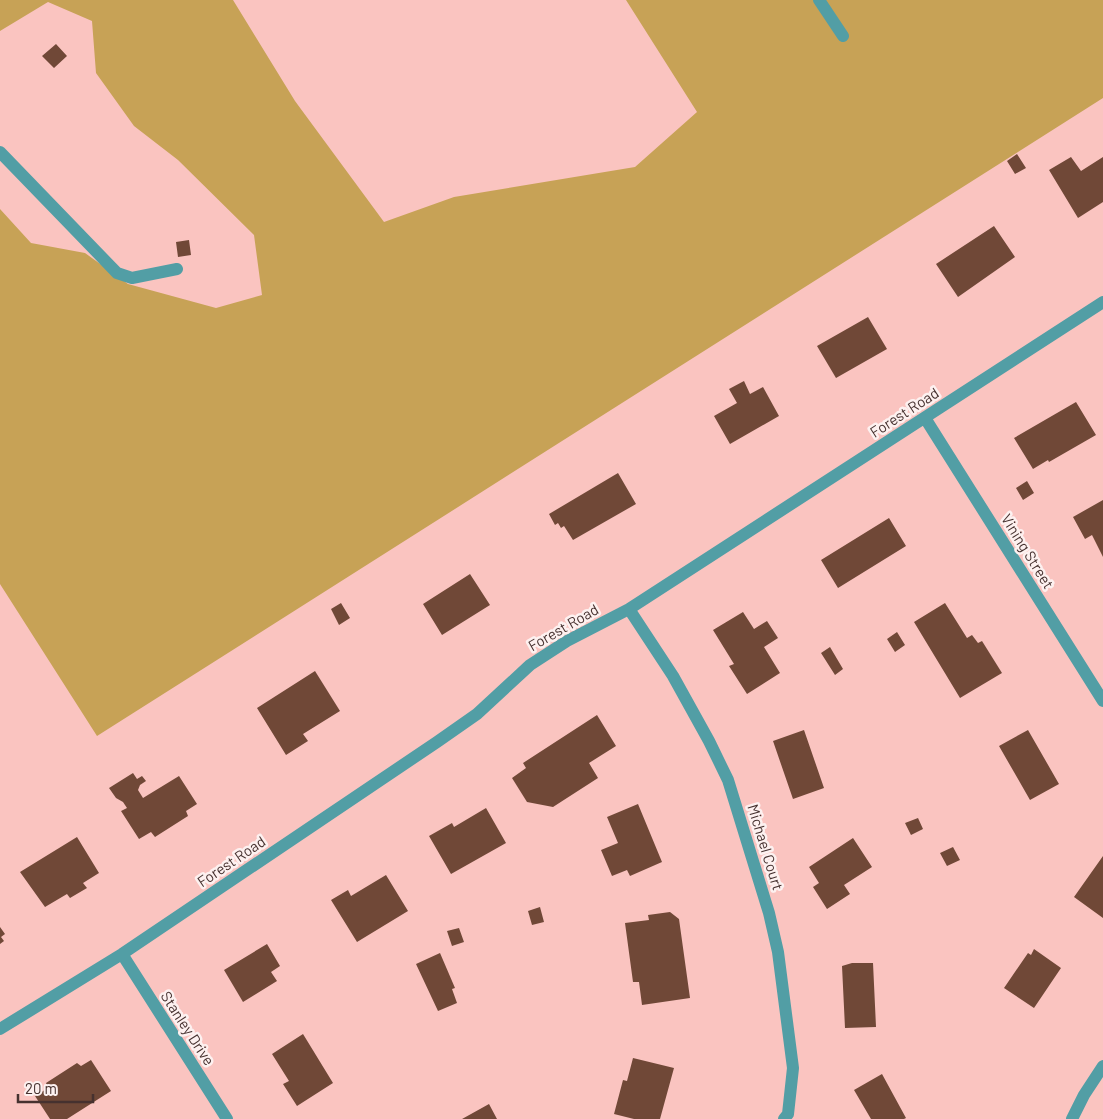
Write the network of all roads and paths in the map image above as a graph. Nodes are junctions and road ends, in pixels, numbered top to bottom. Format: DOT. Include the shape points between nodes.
graph roads {
  1 [pos="819,0"];
  2 [pos="843,36"];
  3 [pos="0,152"];
  4 [pos="177,269"];
  5 [pos="1103,302"];
  6 [pos="925,418"];
  7 [pos="629,610"];
  8 [pos="1103,701"];
  9 [pos="122,954"];
  10 [pos="0,1029"];
  11 [pos="1103,1066"];
  12 [pos="227,1119"];
  13 [pos="784,1119"];
  14 [pos="1072,1119"];
  1 -- 2 [label="street"];
  3 -- 4 [label="street" via="117,273 132,278"];
  5 -- 6 [label="street, Forest Road"];
  6 -- 7 [label="street, Forest Road"];
  6 -- 8 [label="street, Vining Street"];
  7 -- 9 [label="street, Forest Road" via="567,641 530,665 477,714"];
  7 -- 13 [label="street, Michael Court" via="673,676 728,780 760,885 778,952 793,1068 788,1114"];
  9 -- 10 [label="street, Forest Road"];
  9 -- 12 [label="street, Stanley Drive"];
  11 -- 14 [label="street"];
}
